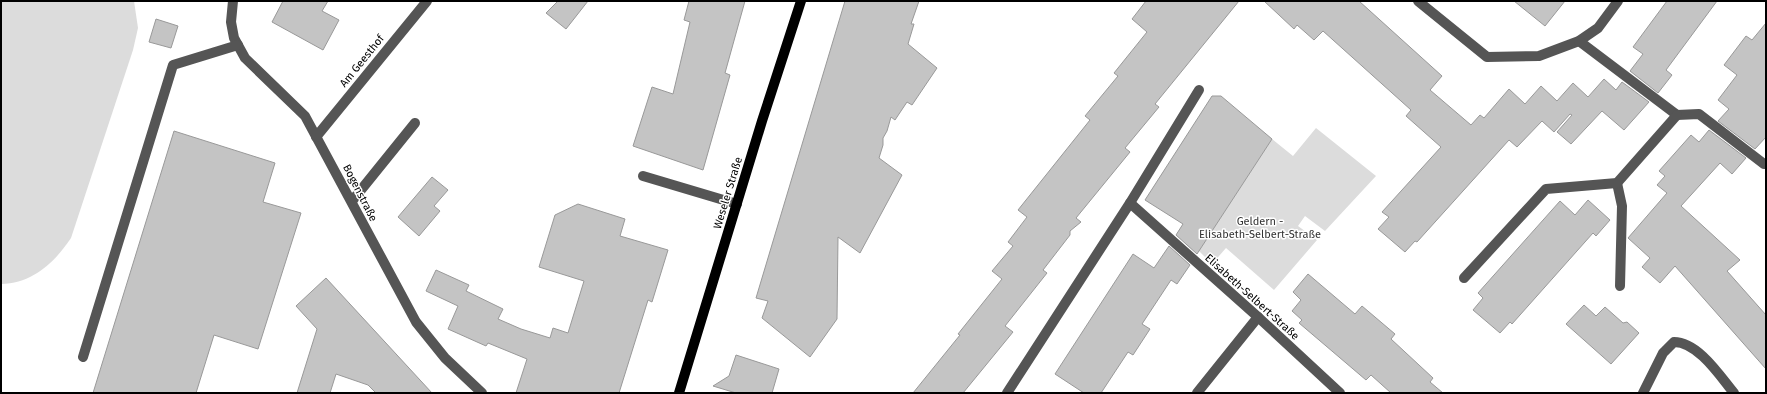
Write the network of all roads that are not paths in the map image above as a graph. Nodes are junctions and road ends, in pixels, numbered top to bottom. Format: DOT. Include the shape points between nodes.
graph roads {
  1 [pos="232,1"];
  2 [pos="427,1"];
  3 [pos="801,1"];
  4 [pos="1418,1"];
  5 [pos="1618,1"];
  6 [pos="1579,41"];
  7 [pos="238,45"];
  8 [pos="1199,90"];
  9 [pos="1677,115"];
  10 [pos="415,123"];
  11 [pos="316,137"];
  12 [pos="1764,164"];
  13 [pos="643,176"];
  14 [pos="1617,183"];
  15 [pos="352,201"];
  16 [pos="1130,203"];
  17 [pos="737,204"];
  18 [pos="1464,278"];
  19 [pos="1620,286"];
  20 [pos="1258,317"];
  21 [pos="83,357"];
  22 [pos="482,393"];
  23 [pos="679,393"];
  24 [pos="1007,393"];
  25 [pos="1197,393"];
  26 [pos="1340,393"];
  27 [pos="1643,393"];
  28 [pos="1734,393"];
  1 -- 7 [label="street, Bogenstraße" via="231,22"];
  2 -- 11 [label="street, Am Geesthof"];
  3 -- 17 [label="main road, Weseler Straße"];
  4 -- 6 [label="street" via="1487,57 1539,56"];
  5 -- 6 [label="street" via="1598,28"];
  6 -- 9 [label="street"];
  7 -- 11 [label="street, Bogenstraße" via="245,58 305,116"];
  7 -- 21 [label="street" via="174,65"];
  8 -- 16 [label="street"];
  9 -- 12 [label="street" via="1699,114"];
  9 -- 14 [label="street"];
  10 -- 15 [label="street"];
  11 -- 15 [label="street, Bogenstraße"];
  13 -- 17 [label="street"];
  14 -- 18 [label="street" via="1546,189"];
  14 -- 19 [label="street" via="1622,206"];
  15 -- 22 [label="street, Bogenstraße" via="371,242 416,322 445,358"];
  16 -- 20 [label="street, Elisabeth-Selbert-Straße"];
  16 -- 24 [label="street"];
  17 -- 23 [label="main road, Weseler Straße"];
  20 -- 25 [label="street"];
  20 -- 26 [label="street, Elisabeth-Selbert-Straße"];
  27 -- 28 [label="street" via="1663,354 1674,342 1681,342 1700,353"];
}
